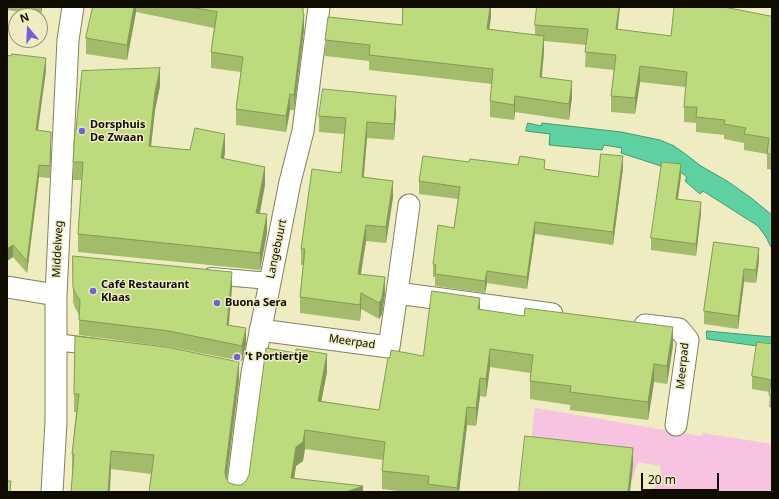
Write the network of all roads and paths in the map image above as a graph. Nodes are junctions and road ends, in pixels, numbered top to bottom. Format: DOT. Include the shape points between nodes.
graph roads {
  1 [pos="73,7"];
  2 [pos="319,7"];
  3 [pos="409,205"];
  4 [pos="193,274"];
  5 [pos="270,281"];
  6 [pos="7,287"];
  7 [pos="397,293"];
  8 [pos="56,295"];
  9 [pos="573,316"];
  10 [pos="626,323"];
  11 [pos="260,330"];
  12 [pos="56,342"];
  13 [pos="108,349"];
  14 [pos="676,425"];
  15 [pos="52,492"];
  16 [pos="237,492"];
  1 -- 8 [label="street, Middelweg" via="68,40 66,261"];
  2 -- 5 [label="street, Langebuurt" via="303,131"];
  3 -- 7 [label="street, Meerpad"];
  4 -- 5 [label="street"];
  5 -- 11 [label="street, Langebuurt"];
  6 -- 8 [label="street"];
  7 -- 9 [label="street"];
  7 -- 11 [label="street, Meerpad" via="389,347"];
  8 -- 12 [label="street, Middelweg"];
  10 -- 14 [label="street, Meerpad" via="679,329 688,340"];
  11 -- 16 [label="street, Langebuurt" via="244,371"];
  12 -- 13 [label="street"];
  12 -- 15 [label="street, Middelweg" via="56,422"];
}
